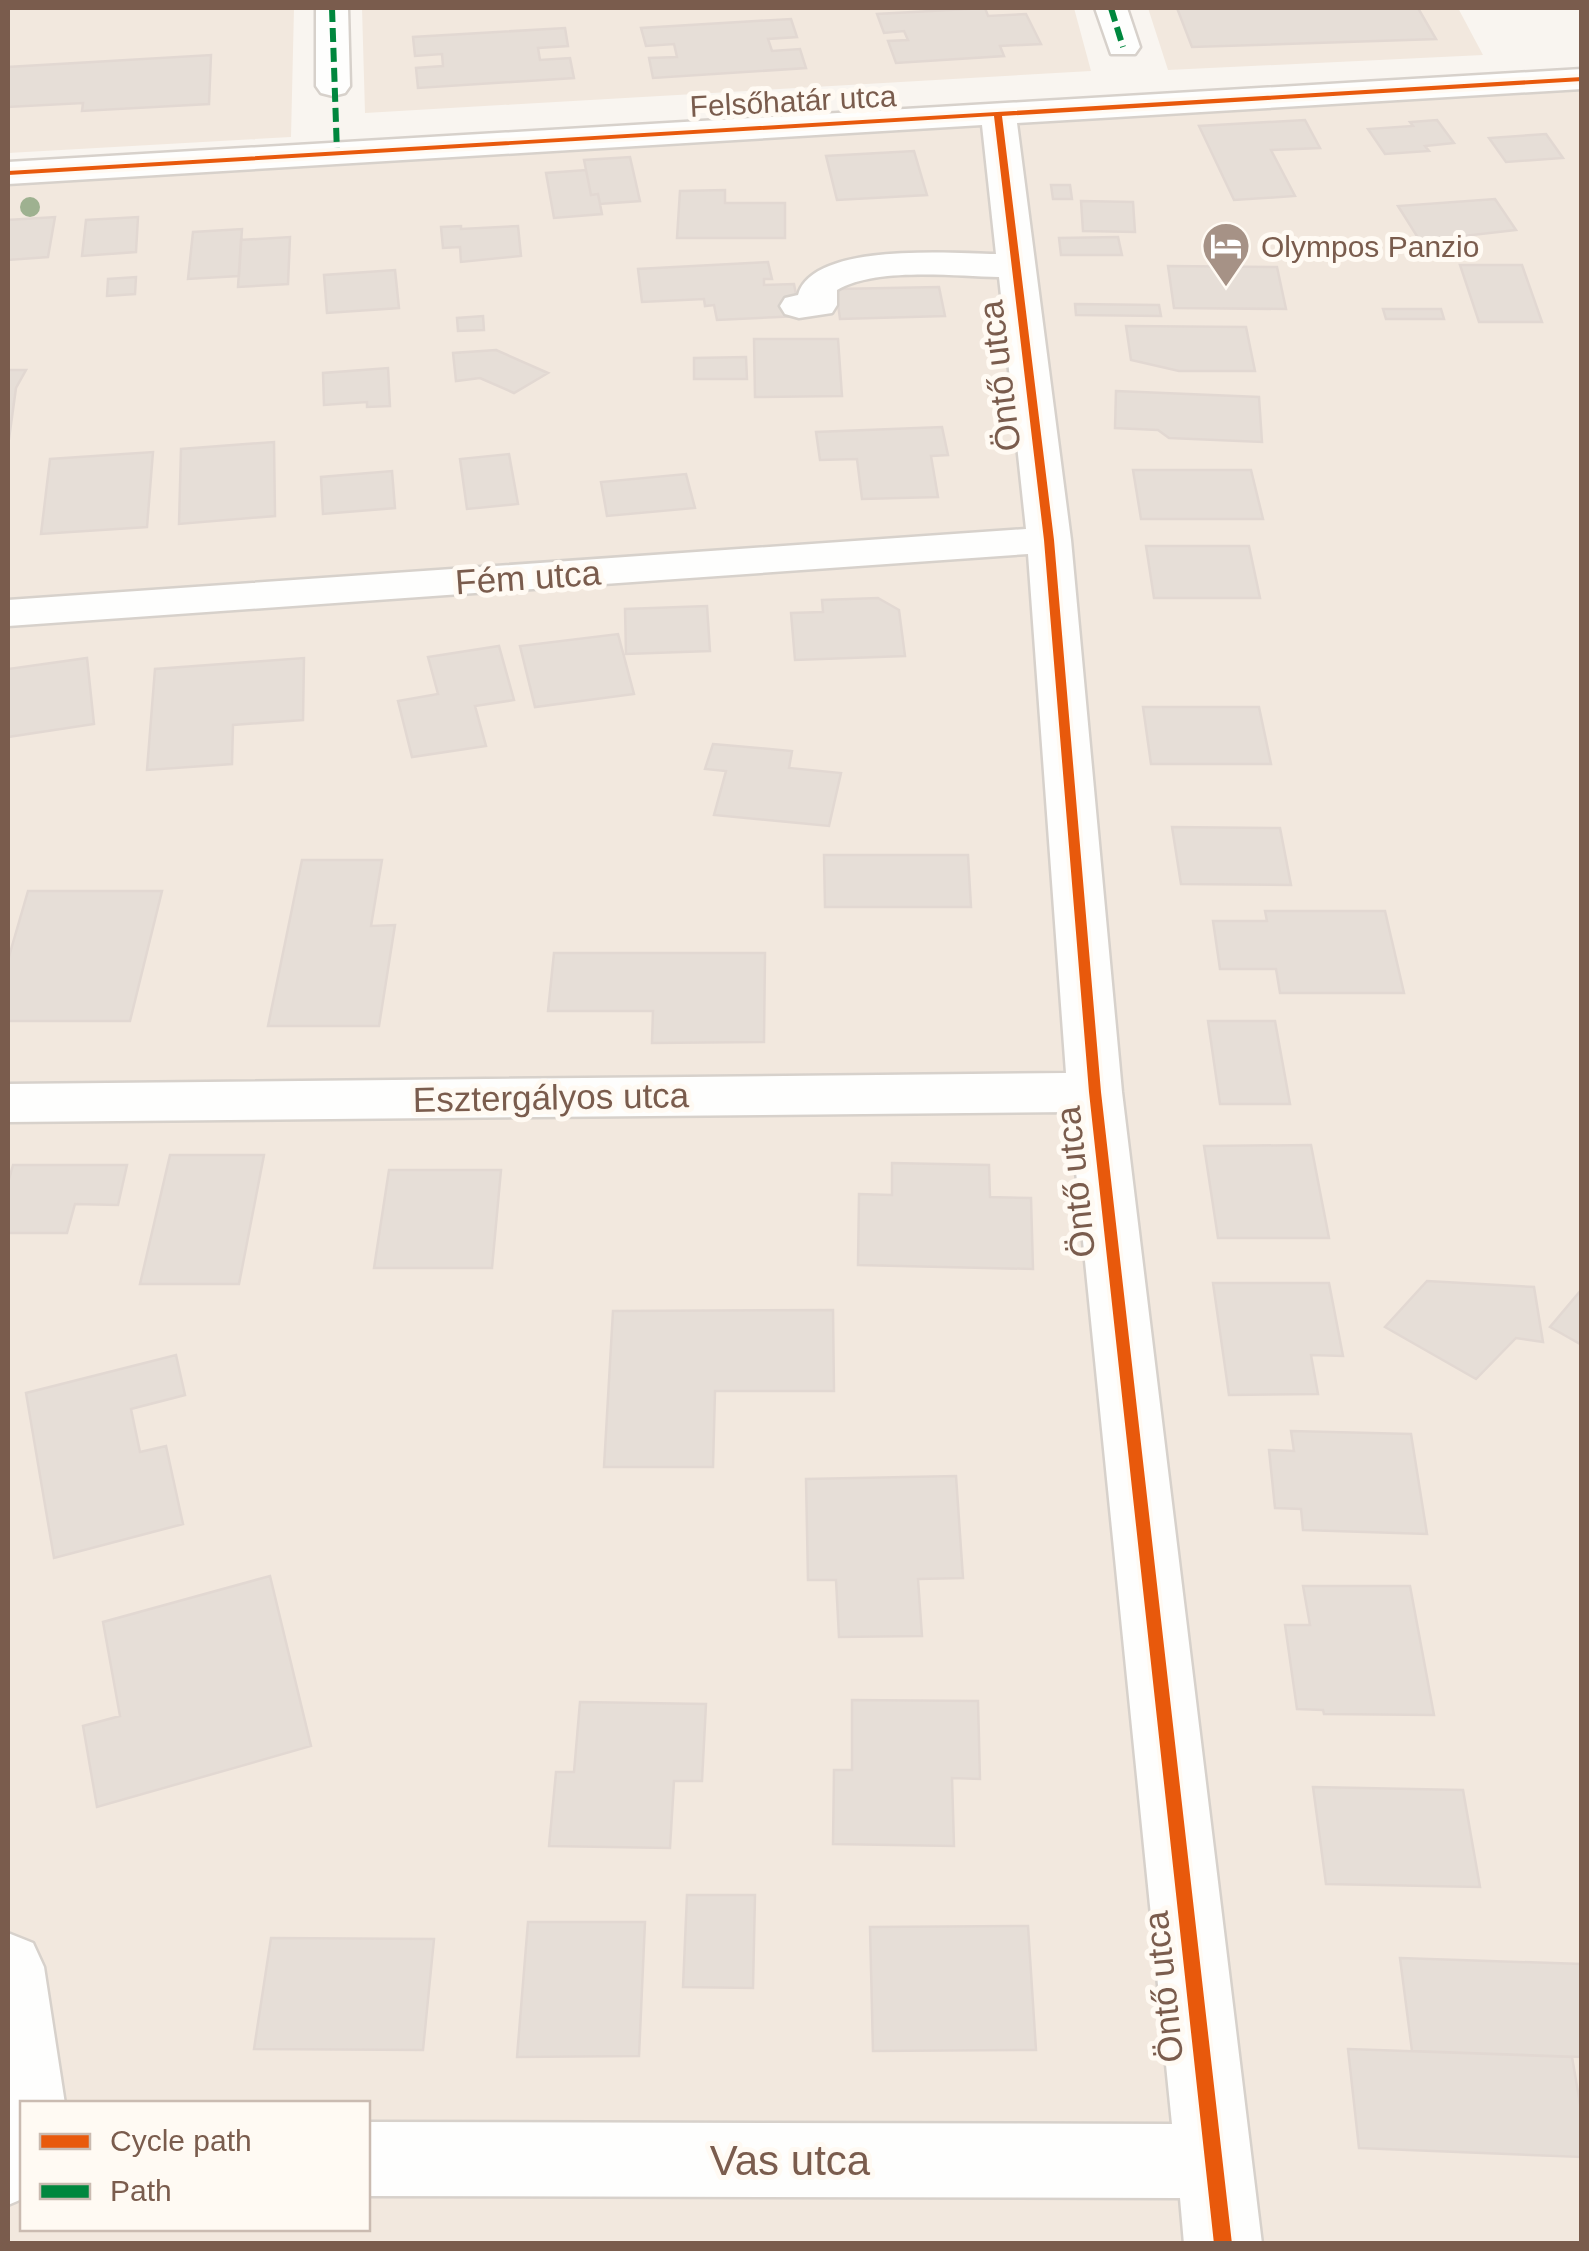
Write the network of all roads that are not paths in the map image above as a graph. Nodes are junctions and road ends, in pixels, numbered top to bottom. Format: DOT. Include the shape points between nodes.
graph roads {
  1 [pos="332,8"];
  2 [pos="1111,8"];
  3 [pos="1123,47"];
  4 [pos="1582,79"];
  5 [pos="333,86"];
  6 [pos="998,114"];
  7 [pos="8,173"];
  8 [pos="1016,266"];
  9 [pos="798,306"];
  10 [pos="1049,540"];
  11 [pos="8,613"];
  12 [pos="1095,1092"];
  13 [pos="8,1103"];
  14 [pos="8,1967"];
  15 [pos="28,2101"];
  16 [pos="370,2159"];
  17 [pos="1212,2161"];
  18 [pos="1223,2244"];
  1 -- 5 [label="street"];
  2 -- 3 [label="street"];
  4 -- 6 [label="street, Felsőhatár utca"];
  6 -- 7 [label="street, Felsőhatár utca"];
  6 -- 8 [label="street, Öntő utca"];
  8 -- 9 [label="street" via="856,268 824,280 818,305"];
  8 -- 10 [label="street, Öntő utca"];
  10 -- 11 [label="street, Fém utca"];
  10 -- 12 [label="street, Öntő utca"];
  12 -- 13 [label="street, Esztergályos utca"];
  12 -- 17 [label="street, Öntő utca"];
  14 -- 15 [label="street"];
  16 -- 17 [label="street, Vas utca"];
  17 -- 18 [label="street, Öntő utca"];
}
